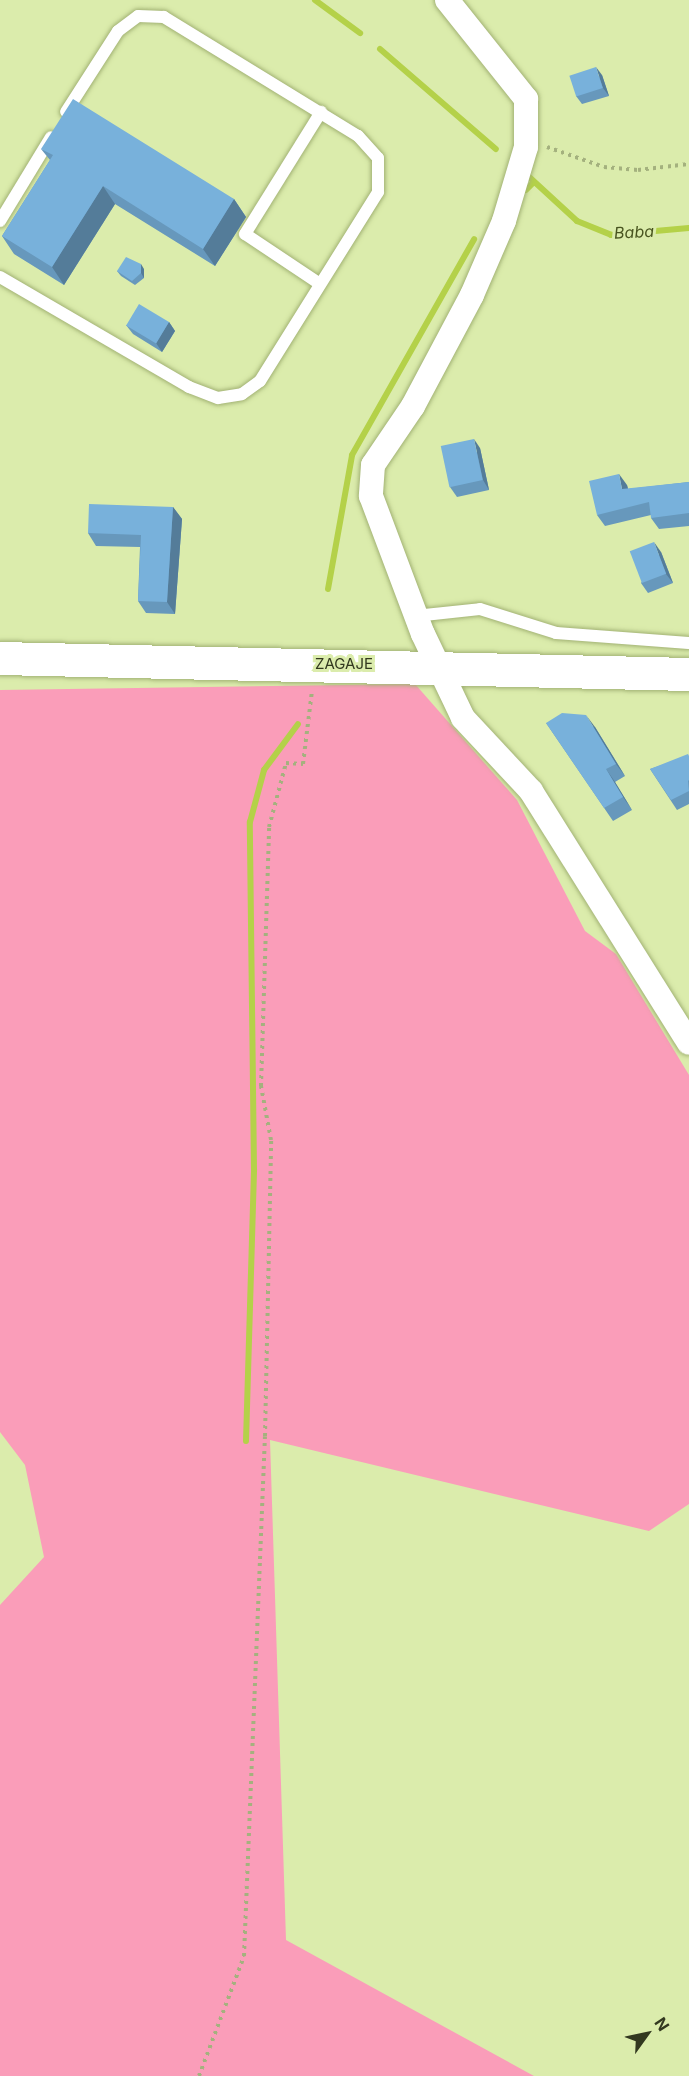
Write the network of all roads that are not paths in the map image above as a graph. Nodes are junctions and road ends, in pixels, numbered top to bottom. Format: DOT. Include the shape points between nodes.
graph roads {
  1 [pos="447,0"];
  2 [pos="321,112"];
  3 [pos="0,220"];
  4 [pos="0,277"];
  5 [pos="320,284"];
  6 [pos="415,616"];
  7 [pos="689,643"];
  8 [pos="0,658"];
  9 [pos="435,665"];
  10 [pos="689,674"];
  11 [pos="689,1043"];
  1 -- 6 [label="street" via="526,99 526,147 504,222 464,313 413,406 373,465 376,515"];
  2 -- 3 [label="lane" via="164,17 138,16 118,31 100,55"];
  2 -- 5 [label="lane" via="358,136 378,158 378,192"];
  2 -- 5 [label="lane" via="245,234"];
  4 -- 5 [label="lane" via="189,387 218,398 242,394 260,381"];
  6 -- 7 [label="lane" via="480,609 556,633"];
  6 -- 9 [label="street"];
  8 -- 9 [label="main road, ZAGAJE"];
  9 -- 10 [label="main road, ZAGAJE"];
  9 -- 11 [label="street" via="463,718 531,791"];
}
